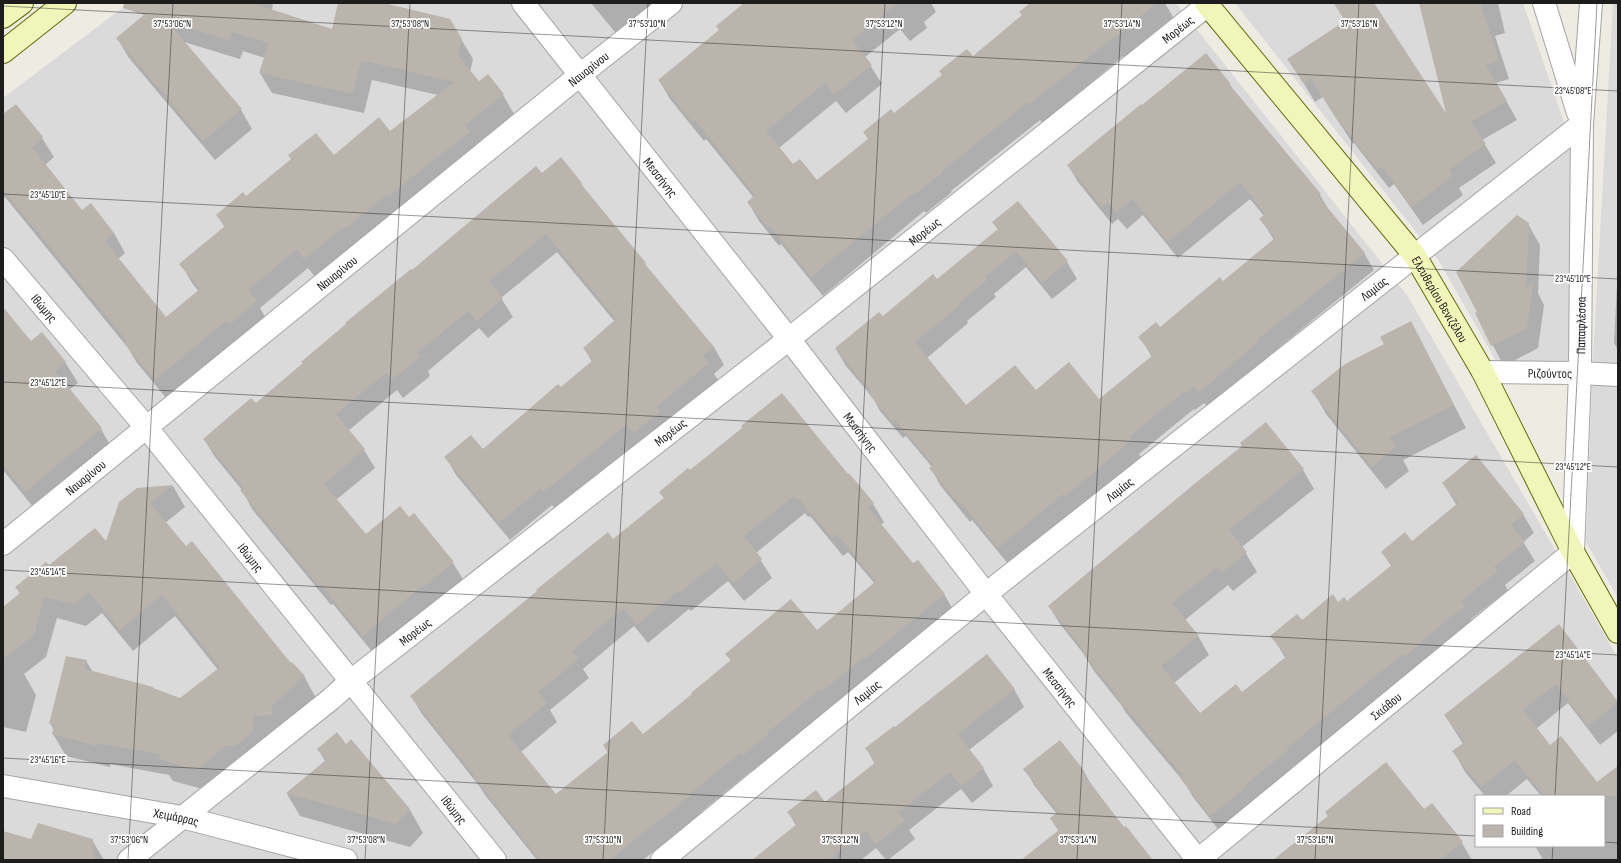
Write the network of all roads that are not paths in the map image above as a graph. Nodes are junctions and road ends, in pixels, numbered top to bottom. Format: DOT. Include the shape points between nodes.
graph roads {
  1 [pos="22,3"];
  2 [pos="65,3"];
  3 [pos="523,3"];
  4 [pos="671,3"];
  5 [pos="1591,3"];
  6 [pos="1208,4"];
  7 [pos="1548,4"];
  8 [pos="3,17"];
  9 [pos="3,52"];
  10 [pos="580,75"];
  11 [pos="1582,124"];
  12 [pos="1416,256"];
  13 [pos="3,259"];
  14 [pos="789,339"];
  15 [pos="1483,372"];
  16 [pos="1580,373"];
  17 [pos="1618,375"];
  18 [pos="146,427"];
  19 [pos="3,544"];
  20 [pos="1573,552"];
  21 [pos="986,594"];
  22 [pos="1618,632"];
  23 [pos="351,681"];
  24 [pos="3,786"];
  25 [pos="182,817"];
  26 [pos="129,860"];
  27 [pos="346,860"];
  28 [pos="495,860"];
  29 [pos="662,860"];
  30 [pos="1198,860"];
  1 -- 8 [label="street"];
  2 -- 9 [label="street"];
  3 -- 10 [label="street, Μεσσήνης"];
  4 -- 10 [label="street, Ναυαρίνου"];
  5 -- 11 [label="street, Παπαφλέσσα"];
  6 -- 12 [label="street, Ελευθερίου Βενιζέλου"];
  6 -- 14 [label="street, Μορέως"];
  7 -- 11 [label="street"];
  10 -- 14 [label="street, Μεσσήνης"];
  10 -- 18 [label="street, Ναυαρίνου"];
  11 -- 12 [label="street, Λαμίας"];
  11 -- 16 [label="street, Παπαφλέσσα"];
  12 -- 15 [label="street, Ελευθερίου Βενιζέλου"];
  12 -- 21 [label="street, Λαμίας"];
  13 -- 18 [label="street, Ιθώμης"];
  14 -- 21 [label="street, Μεσσήνης"];
  14 -- 23 [label="street, Μορέως"];
  15 -- 16 [label="street, Ριζούντος"];
  15 -- 20 [label="street, Ελευθερίου Βενιζέλου"];
  16 -- 17 [label="street, Ριζούντος"];
  16 -- 20 [label="street, Παπαφλέσσα"];
  18 -- 19 [label="street, Ναυαρίνου"];
  18 -- 23 [label="street, Ιθώμης"];
  20 -- 22 [label="street, Ελευθερίου Βενιζέλου"];
  20 -- 30 [label="street, Σκιάθου"];
  21 -- 29 [label="street, Λαμίας"];
  21 -- 30 [label="street, Μεσσήνης"];
  23 -- 25 [label="street, Μορέως"];
  23 -- 28 [label="street, Ιθώμης"];
  24 -- 25 [label="street, Χειμάρρας"];
  25 -- 26 [label="street, Μορέως"];
  25 -- 27 [label="street, Χειμάρρας"];
}
